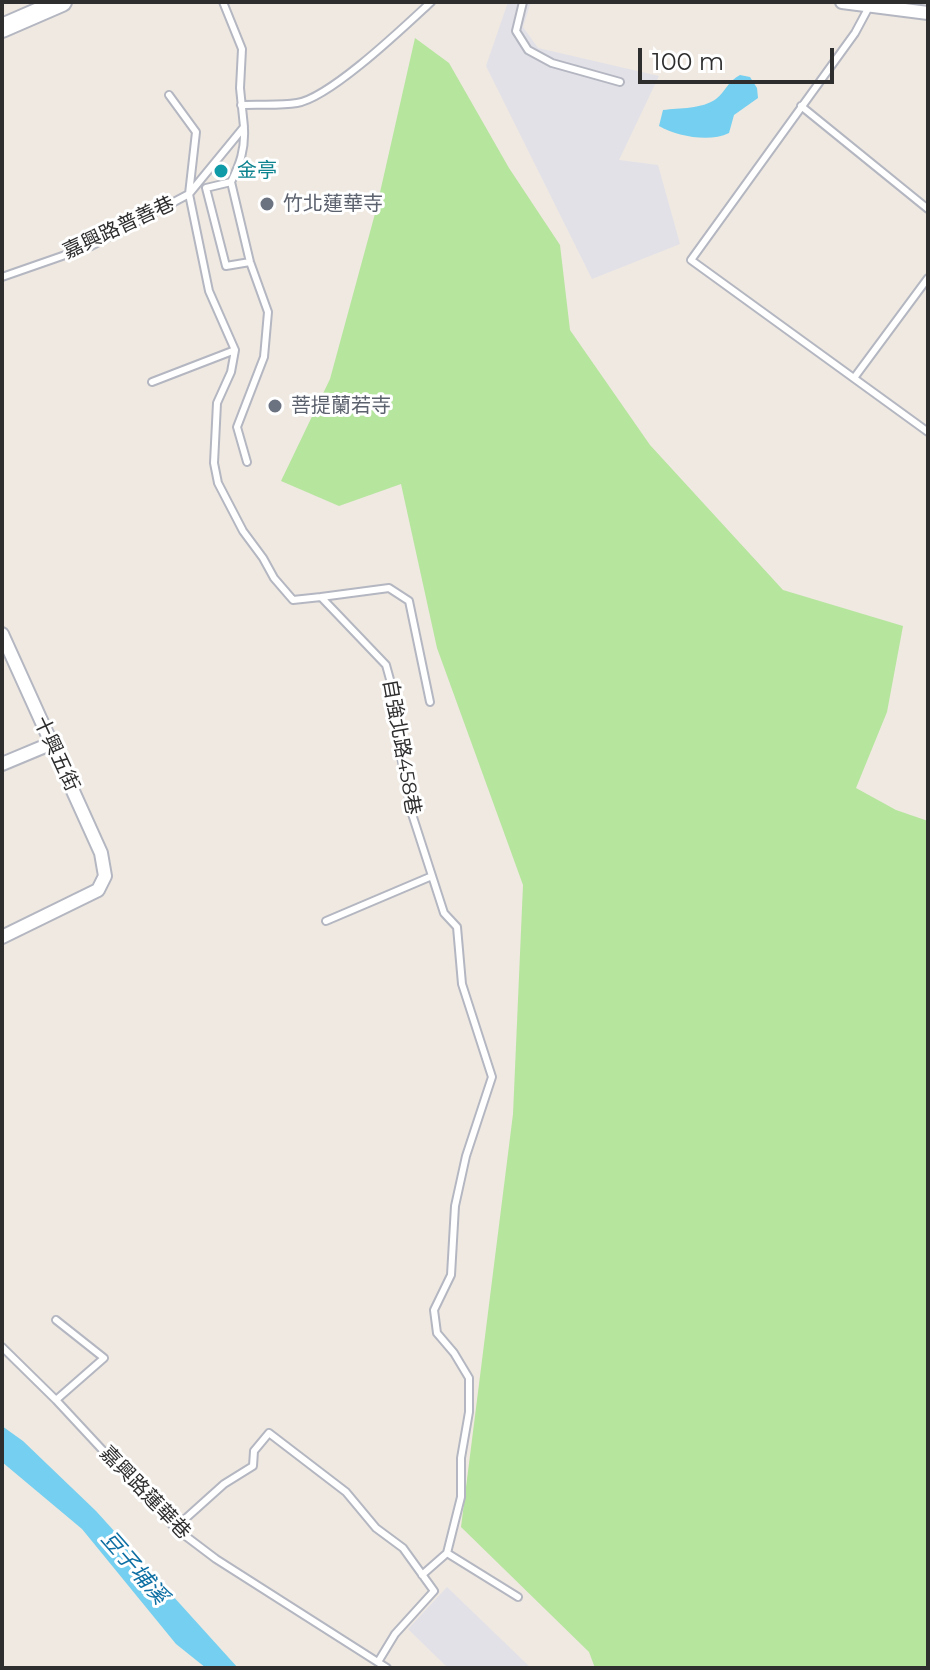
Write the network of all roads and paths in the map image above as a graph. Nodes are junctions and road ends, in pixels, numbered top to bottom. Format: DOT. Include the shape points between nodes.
graph roads {
  1 [pos="62,2"];
  2 [pos="223,2"];
  3 [pos="431,2"];
  4 [pos="523,2"];
  5 [pos="842,2"];
  6 [pos="870,5"];
  7 [pos="899,6"];
  8 [pos="928,13"];
  9 [pos="2,28"];
  10 [pos="620,82"];
  11 [pos="169,95"];
  12 [pos="241,105"];
  13 [pos="801,106"];
  14 [pos="244,127"];
  15 [pos="231,182"];
  16 [pos="189,194"];
  17 [pos="928,209"];
  18 [pos="250,262"];
  19 [pos="2,277"];
  20 [pos="928,278"];
  21 [pos="235,350"];
  22 [pos="854,378"];
  23 [pos="152,382"];
  24 [pos="928,432"];
  25 [pos="247,462"];
  26 [pos="321,597"];
  27 [pos="2,634"];
  28 [pos="430,702"];
  29 [pos="50,744"];
  30 [pos="2,764"];
  31 [pos="432,876"];
  32 [pos="326,921"];
  33 [pos="2,937"];
  34 [pos="56,1320"];
  35 [pos="2,1347"];
  36 [pos="56,1400"];
  37 [pos="175,1528"];
  38 [pos="447,1553"];
  39 [pos="422,1575"];
  40 [pos="518,1597"];
  41 [pos="378,1662"];
  42 [pos="387,1668"];
  1 -- 9 [label="main road"];
  2 -- 12 [label="lane" via="242,49"];
  3 -- 12 [label="lane" via="367,59 300,103"];
  4 -- 10 [label="lane" via="516,31 528,50 552,63"];
  5 -- 6 [label="street"];
  6 -- 7 [label="street"];
  6 -- 13 [label="lane"];
  7 -- 8 [label="street"];
  11 -- 16 [label="lane" via="196,132"];
  12 -- 14 [label="lane"];
  13 -- 17 [label="lane"];
  13 -- 22 [label="lane" via="691,260"];
  14 -- 15 [label="lane" via="245,146"];
  14 -- 16 [label="lane"];
  15 -- 18 [label="lane"];
  15 -- 18 [label="lane" via="206,188 226,266"];
  16 -- 19 [label="lane, 嘉興路普善巷" via="91,246"];
  16 -- 21 [label="lane" via="209,291"];
  18 -- 25 [label="lane" via="268,312 268,330 264,357 237,427"];
  20 -- 22 [label="lane"];
  21 -- 23 [label="lane"];
  21 -- 26 [label="lane" via="217,403 218,483 243,531 293,600"];
  22 -- 24 [label="lane"];
  26 -- 28 [label="lane" via="389,588 409,601"];
  26 -- 31 [label="lane, 自強北路458巷" via="386,665 412,814"];
  27 -- 29 [label="street, 十興五街"];
  29 -- 30 [label="street"];
  29 -- 33 [label="street, 十興五街" via="101,853 105,876 98,890"];
  31 -- 32 [label="lane"];
  31 -- 38 [label="lane, 自強北路458巷" via="444,913 457,927 462,984 492,1077 455,1206 451,1275 434,1310 437,1333 469,1378 461,1497"];
  34 -- 36 [label="lane" via="104,1358"];
  35 -- 36 [label="lane, 嘉興路蓮華巷"];
  36 -- 37 [label="lane, 嘉興路蓮華巷"];
  37 -- 39 [label="lane" via="253,1466 254,1451 269,1433 346,1492 376,1528 403,1548"];
  37 -- 41 [label="lane, 嘉興路蓮華巷"];
  38 -- 39 [label="lane"];
  38 -- 40 [label="lane"];
  39 -- 41 [label="lane" via="434,1591"];
  41 -- 42 [label="lane, 嘉興路蓮華巷"];
}
